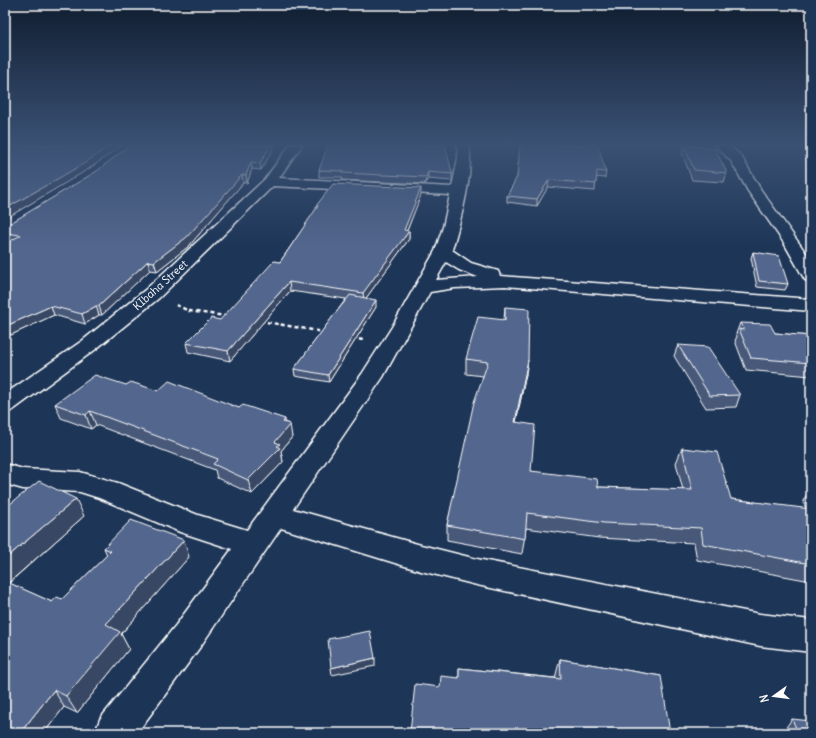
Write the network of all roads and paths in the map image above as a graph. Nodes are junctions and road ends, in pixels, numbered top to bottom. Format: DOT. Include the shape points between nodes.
graph roads {
  1 [pos="272,179"];
  2 [pos="460,179"];
  3 [pos="749,179"];
  4 [pos="270,182"];
  5 [pos="458,190"];
  6 [pos="443,251"];
  7 [pos="811,276"];
  8 [pos="516,281"];
  9 [pos="423,287"];
  10 [pos="152,294"];
  11 [pos="811,305"];
  12 [pos="228,316"];
  13 [pos="259,321"];
  14 [pos="325,333"];
  15 [pos="347,337"];
  16 [pos="391,346"];
  17 [pos="5,405"];
  18 [pos="5,474"];
  19 [pos="274,515"];
  20 [pos="253,544"];
  21 [pos="811,636"];
  22 [pos="114,733"];
  1 -- 4 [label="street, KIbaha Street"];
  2 -- 5 [label="street"];
  3 -- 7 [label="street"];
  4 -- 5 [label="street"];
  4 -- 10 [label="street, KIbaha Street"];
  5 -- 6 [label="street" via="451,227"];
  6 -- 8 [label="street" via="458,264 471,270"];
  6 -- 9 [label="street"];
  8 -- 9 [label="street" via="481,281"];
  8 -- 11 [label="street"];
  9 -- 16 [label="street"];
  10 -- 12 [label="path" via="189,311"];
  10 -- 17 [label="street, KIbaha Street" via="89,345"];
  13 -- 14 [label="path"];
  15 -- 16 [label="path"];
  16 -- 19 [label="street" via="372,377"];
  18 -- 20 [label="street" via="23,479 80,482 108,490 190,524"];
  19 -- 20 [label="street"];
  19 -- 21 [label="street" via="477,572 760,630"];
  20 -- 22 [label="street" via="188,636"];
}
